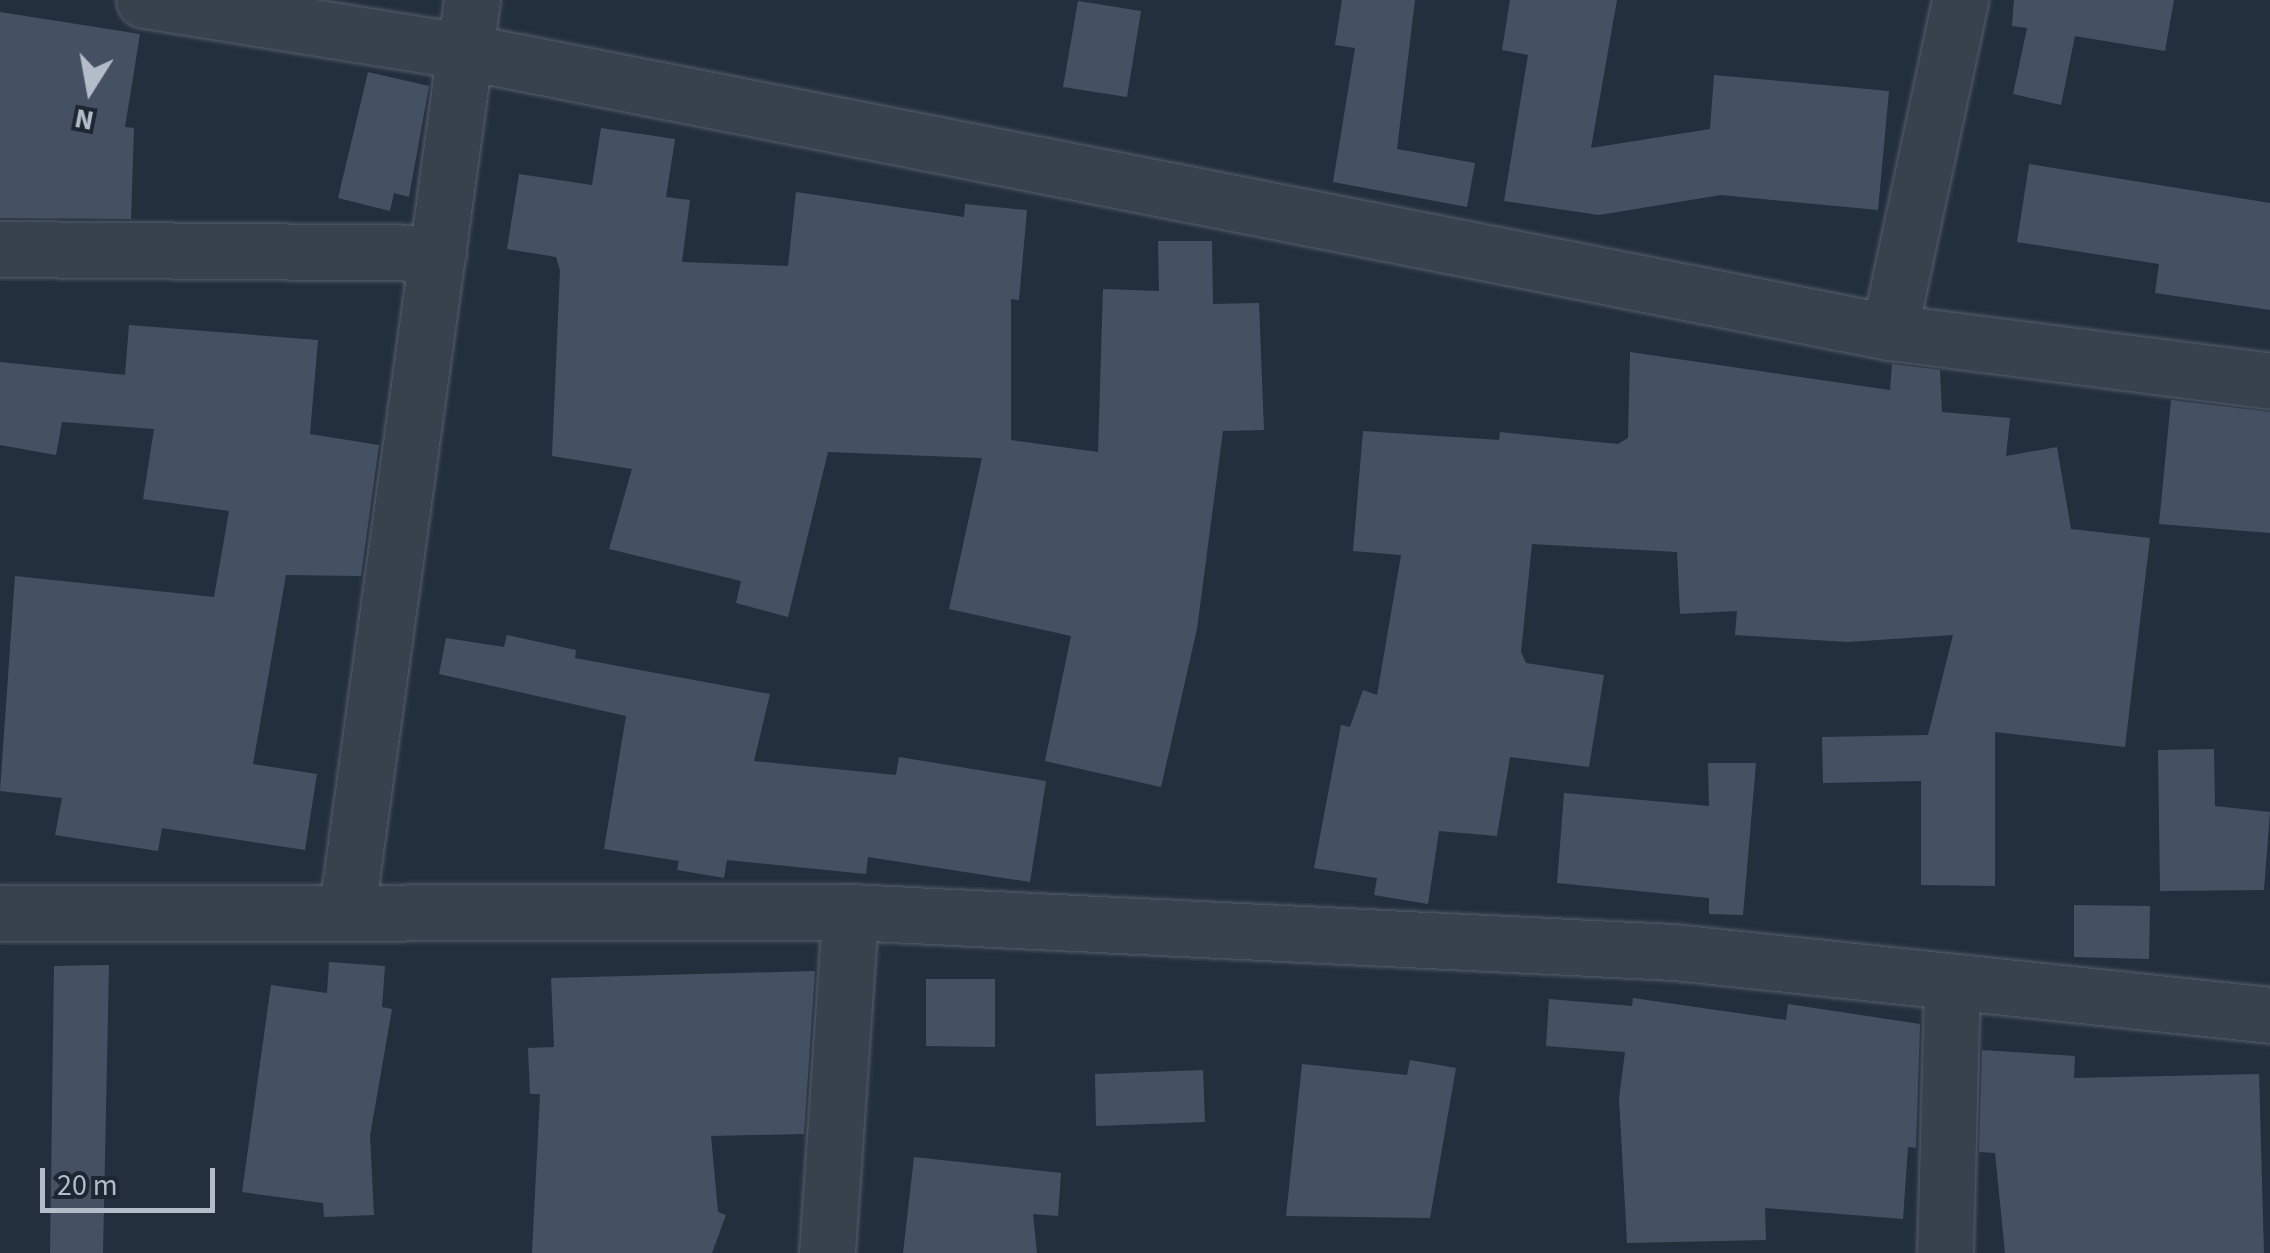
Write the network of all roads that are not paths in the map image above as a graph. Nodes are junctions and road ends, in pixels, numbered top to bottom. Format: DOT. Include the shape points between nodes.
graph roads {
  1 [pos="144,0"];
  2 [pos="1960,0"];
  3 [pos="470,26"];
  4 [pos="0,249"];
  5 [pos="438,253"];
  6 [pos="1889,332"];
  7 [pos="2270,381"];
  8 [pos="348,910"];
  9 [pos="850,912"];
  10 [pos="0,913"];
  11 [pos="1952,983"];
  12 [pos="2270,1015"];
  13 [pos="827,1253"];
  14 [pos="1944,1253"];
  1 -- 3 [label="street"];
  2 -- 6 [label="street"];
  3 -- 5 [label="street"];
  3 -- 6 [label="street"];
  4 -- 5 [label="street"];
  5 -- 8 [label="street"];
  6 -- 7 [label="street"];
  8 -- 9 [label="street"];
  8 -- 10 [label="street"];
  9 -- 11 [label="street" via="1674,952"];
  9 -- 13 [label="street"];
  11 -- 12 [label="street"];
  11 -- 14 [label="street"];
}
